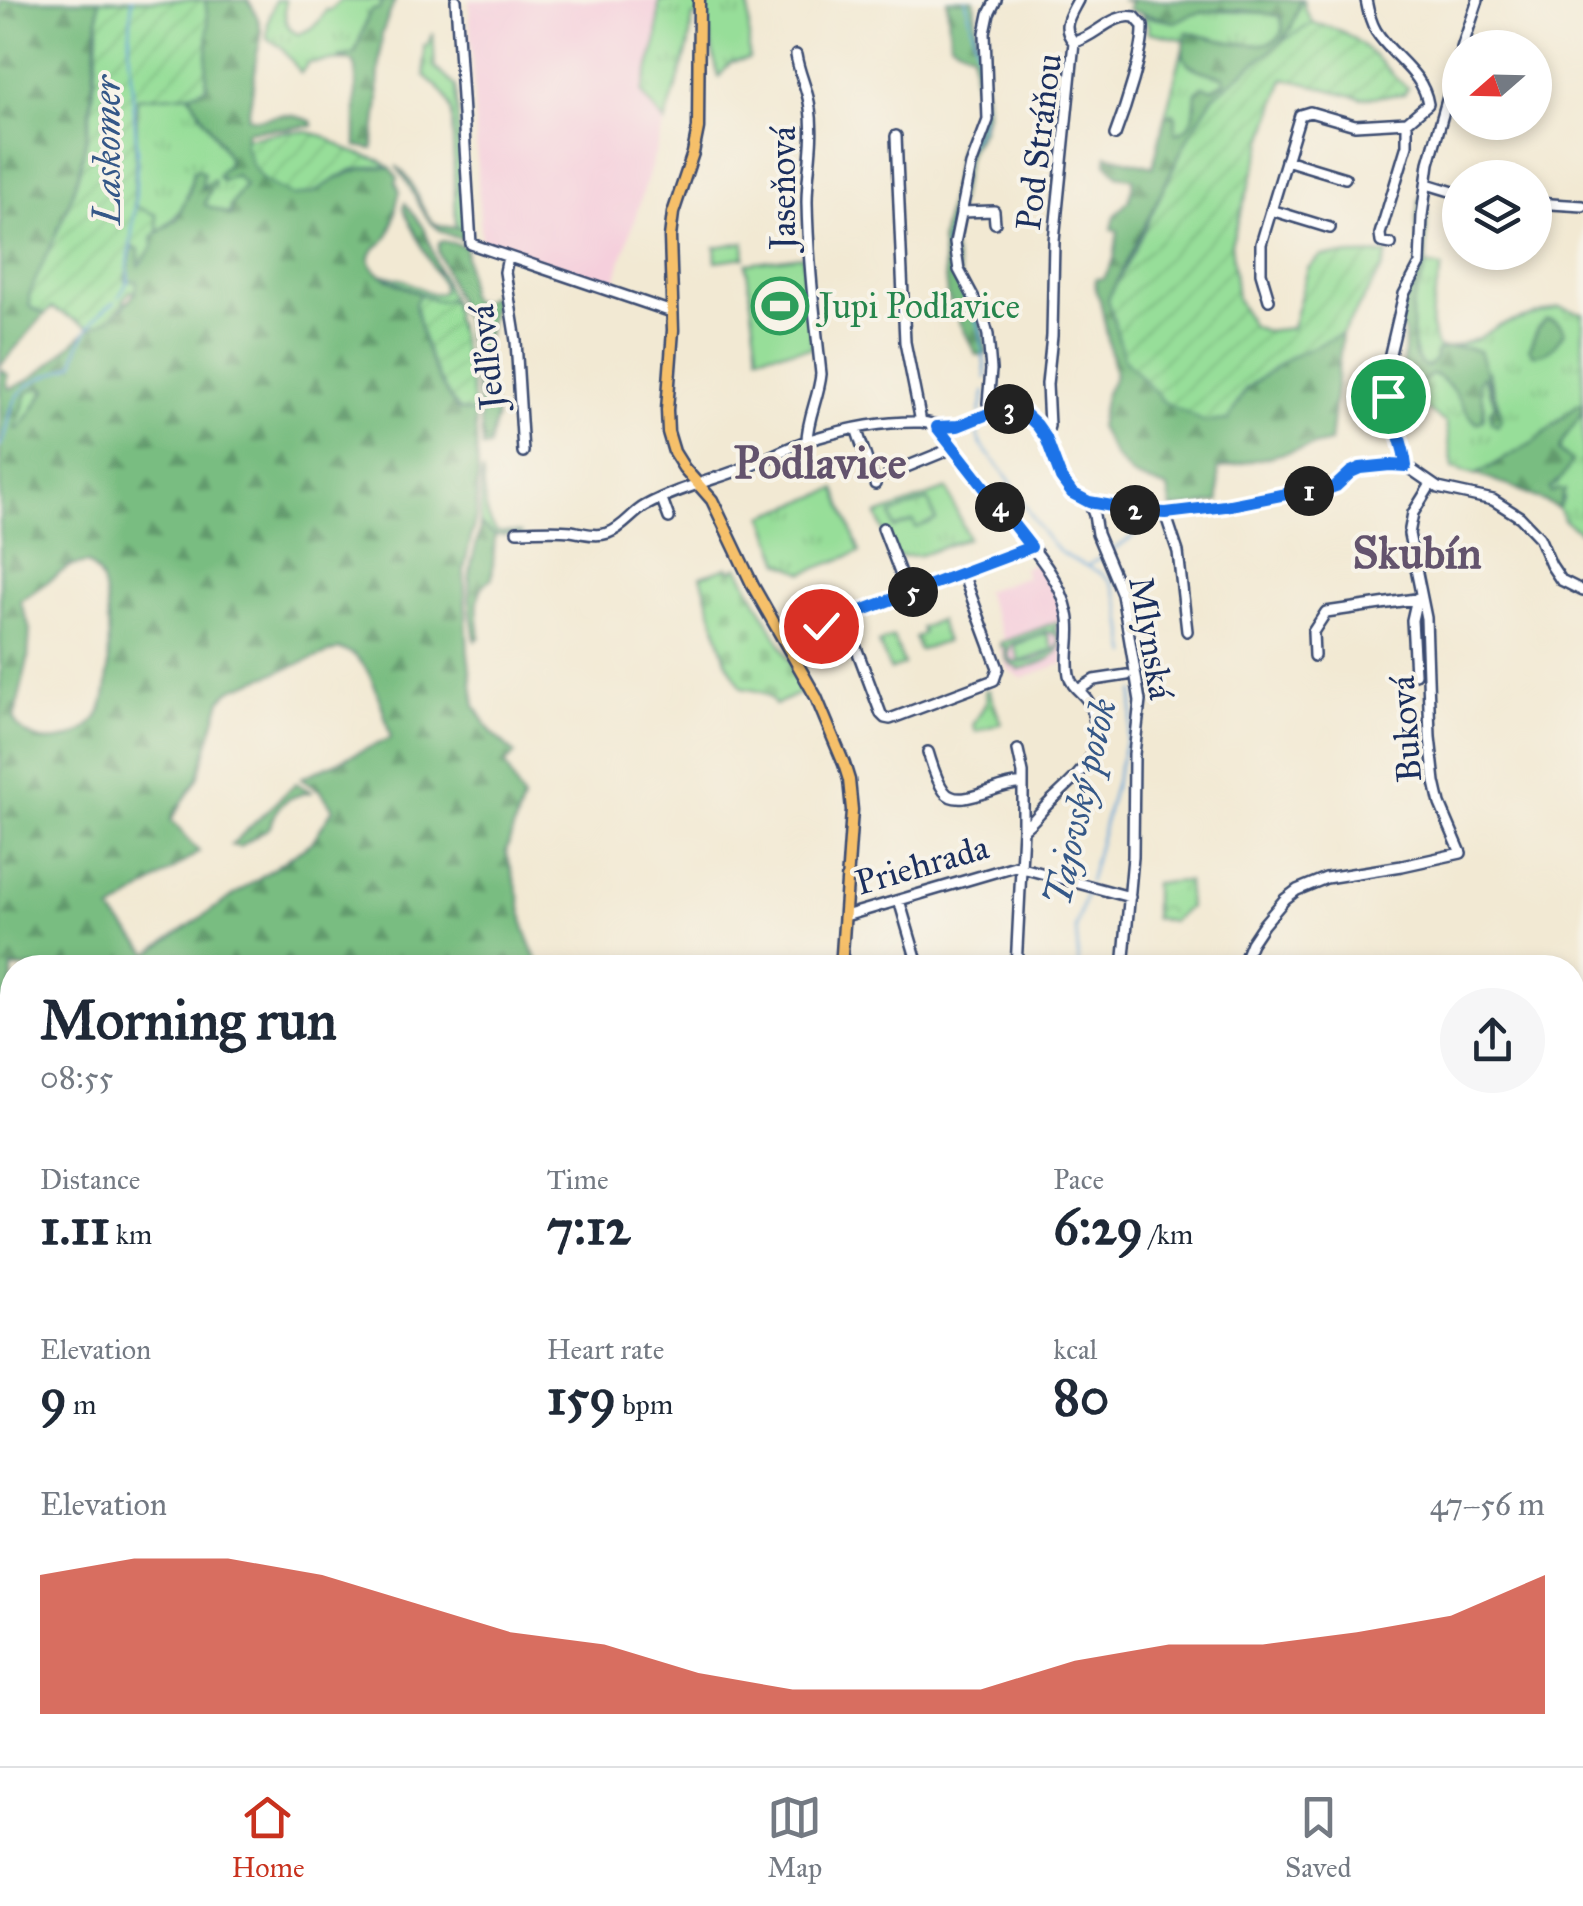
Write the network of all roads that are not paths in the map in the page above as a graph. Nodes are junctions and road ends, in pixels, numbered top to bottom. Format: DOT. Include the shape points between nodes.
graph roads {
  1 [pos="456,0"];
  2 [pos="699,0"];
  3 [pos="996,0"];
  4 [pos="1078,0"];
  5 [pos="1366,0"];
  6 [pos="1478,0"];
  7 [pos="1468,30"];
  8 [pos="1074,42"];
  9 [pos="796,56"];
  10 [pos="1442,115"];
  11 [pos="1408,122"];
  12 [pos="1115,134"];
  13 [pos="896,136"];
  14 [pos="1286,160"];
  15 [pos="1344,178"];
  16 [pos="1427,184"];
  17 [pos="1442,189"];
  18 [pos="1552,203"];
  19 [pos="1583,206"];
  20 [pos="1271,210"];
  21 [pos="961,212"];
  22 [pos="995,223"];
  23 [pos="1330,229"];
  24 [pos="1391,244"];
  25 [pos="508,257"];
  26 [pos="1269,300"];
  27 [pos="672,312"];
  28 [pos="988,414"];
  29 [pos="921,422"];
  30 [pos="937,427"];
  31 [pos="856,428"];
  32 [pos="1046,438"];
  33 [pos="807,440"];
  34 [pos="953,448"];
  35 [pos="523,452"];
  36 [pos="1406,466"];
  37 [pos="889,474"];
  38 [pos="699,484"];
  39 [pos="875,484"];
  40 [pos="1431,484"];
  41 [pos="662,499"];
  42 [pos="1089,502"];
  43 [pos="1166,513"];
  44 [pos="668,518"];
  45 [pos="882,528"];
  46 [pos="517,531"];
  47 [pos="1031,547"];
  48 [pos="963,574"];
  49 [pos="1583,591"];
  50 [pos="908,594"];
  51 [pos="1420,598"];
  52 [pos="845,618"];
  53 [pos="1187,631"];
  54 [pos="784,639"];
  55 [pos="1314,656"];
  56 [pos="1128,674"];
  57 [pos="1415,674"];
  58 [pos="1078,690"];
  59 [pos="1018,750"];
  60 [pos="928,752"];
  61 [pos="1023,784"];
  62 [pos="1022,828"];
  63 [pos="1021,866"];
  64 [pos="1130,897"];
  65 [pos="899,900"];
  66 [pos="845,916"];
  67 [pos="842,955"];
  68 [pos="915,955"];
  69 [pos="1017,955"];
  70 [pos="1124,955"];
  71 [pos="1246,955"];
  1 -- 25 [label="street, Jedľová" via="471,244"];
  2 -- 27 [label="main road" via="698,119 671,226"];
  3 -- 21 [label="street" via="984,37 988,120"];
  4 -- 8 [label="street" via="1066,26"];
  5 -- 11 [label="street" via="1376,32 1428,97"];
  6 -- 7 [label="street"];
  8 -- 12 [label="street, Pod Stráňou" via="1121,16 1135,16 1143,26"];
  8 -- 32 [label="street, Pod Stráňou" via="1054,241"];
  9 -- 33 [label="street, Jaseňová" via="811,110 807,200 820,374"];
  10 -- 16 [label="street"];
  11 -- 14 [label="street" via="1355,124 1303,113"];
  11 -- 24 [label="street" via="1380,234 1381,242"];
  13 -- 29 [label="street" via="904,342"];
  14 -- 15 [label="street"];
  14 -- 20 [label="street"];
  16 -- 17 [label="street"];
  16 -- 36 [label="street" via="1420,264 1401,304 1387,380"];
  18 -- 19 [label="street"];
  20 -- 23 [label="street"];
  20 -- 26 [label="street" via="1260,255"];
  21 -- 22 [label="street" via="994,210"];
  21 -- 28 [label="street" via="956,256 988,335"];
  25 -- 27 [label="street, Jedľová"];
  25 -- 35 [label="street, Jedľová"];
  27 -- 38 [label="main road" via="668,432 674,452"];
  28 -- 30 [label="street"];
  28 -- 32 [label="street" via="1023,412"];
  29 -- 30 [label="street"];
  29 -- 31 [label="street"];
  30 -- 34 [label="street"];
  31 -- 33 [label="street"];
  31 -- 39 [label="street"];
  32 -- 42 [label="street" via="1065,485"];
  33 -- 38 [label="street"];
  34 -- 37 [label="street"];
  34 -- 47 [label="street"];
  36 -- 40 [label="street"];
  36 -- 43 [label="street" via="1360,468 1328,489"];
  38 -- 41 [label="street"];
  38 -- 54 [label="main road"];
  40 -- 49 [label="street" via="1492,500 1520,517 1561,580"];
  40 -- 51 [label="street, Buková" via="1409,524"];
  41 -- 44 [label="street"];
  41 -- 46 [label="street" via="604,534"];
  42 -- 43 [label="street"];
  42 -- 64 [label="street, Mlynská" via="1122,594 1140,701"];
  43 -- 53 [label="street"];
  45 -- 50 [label="street"];
  47 -- 48 [label="street"];
  47 -- 58 [label="street" via="1068,611 1068,668"];
  48 -- 50 [label="street"];
  48 -- 52 [label="street" via="998,668 990,682 885,718"];
  50 -- 52 [label="street"];
  51 -- 55 [label="street" via="1326,612 1313,632"];
  51 -- 57 [label="street, Buková" via="1412,620"];
  51 -- 71 [label="street, Buková" via="1435,782 1461,853 1326,878 1297,890"];
  52 -- 54 [label="street"];
  54 -- 66 [label="main road" via="827,720 849,780"];
  56 -- 58 [label="street"];
  58 -- 62 [label="street" via="1094,716 1094,750 1076,779"];
  59 -- 61 [label="street"];
  60 -- 61 [label="street" via="953,798"];
  61 -- 62 [label="street"];
  62 -- 63 [label="street"];
  63 -- 64 [label="street, Priehrada"];
  63 -- 65 [label="street, Priehrada"];
  63 -- 69 [label="street"];
  64 -- 70 [label="street, Mlynská"];
  65 -- 66 [label="street, Priehrada"];
  65 -- 68 [label="street"];
  66 -- 67 [label="main road"];
}
